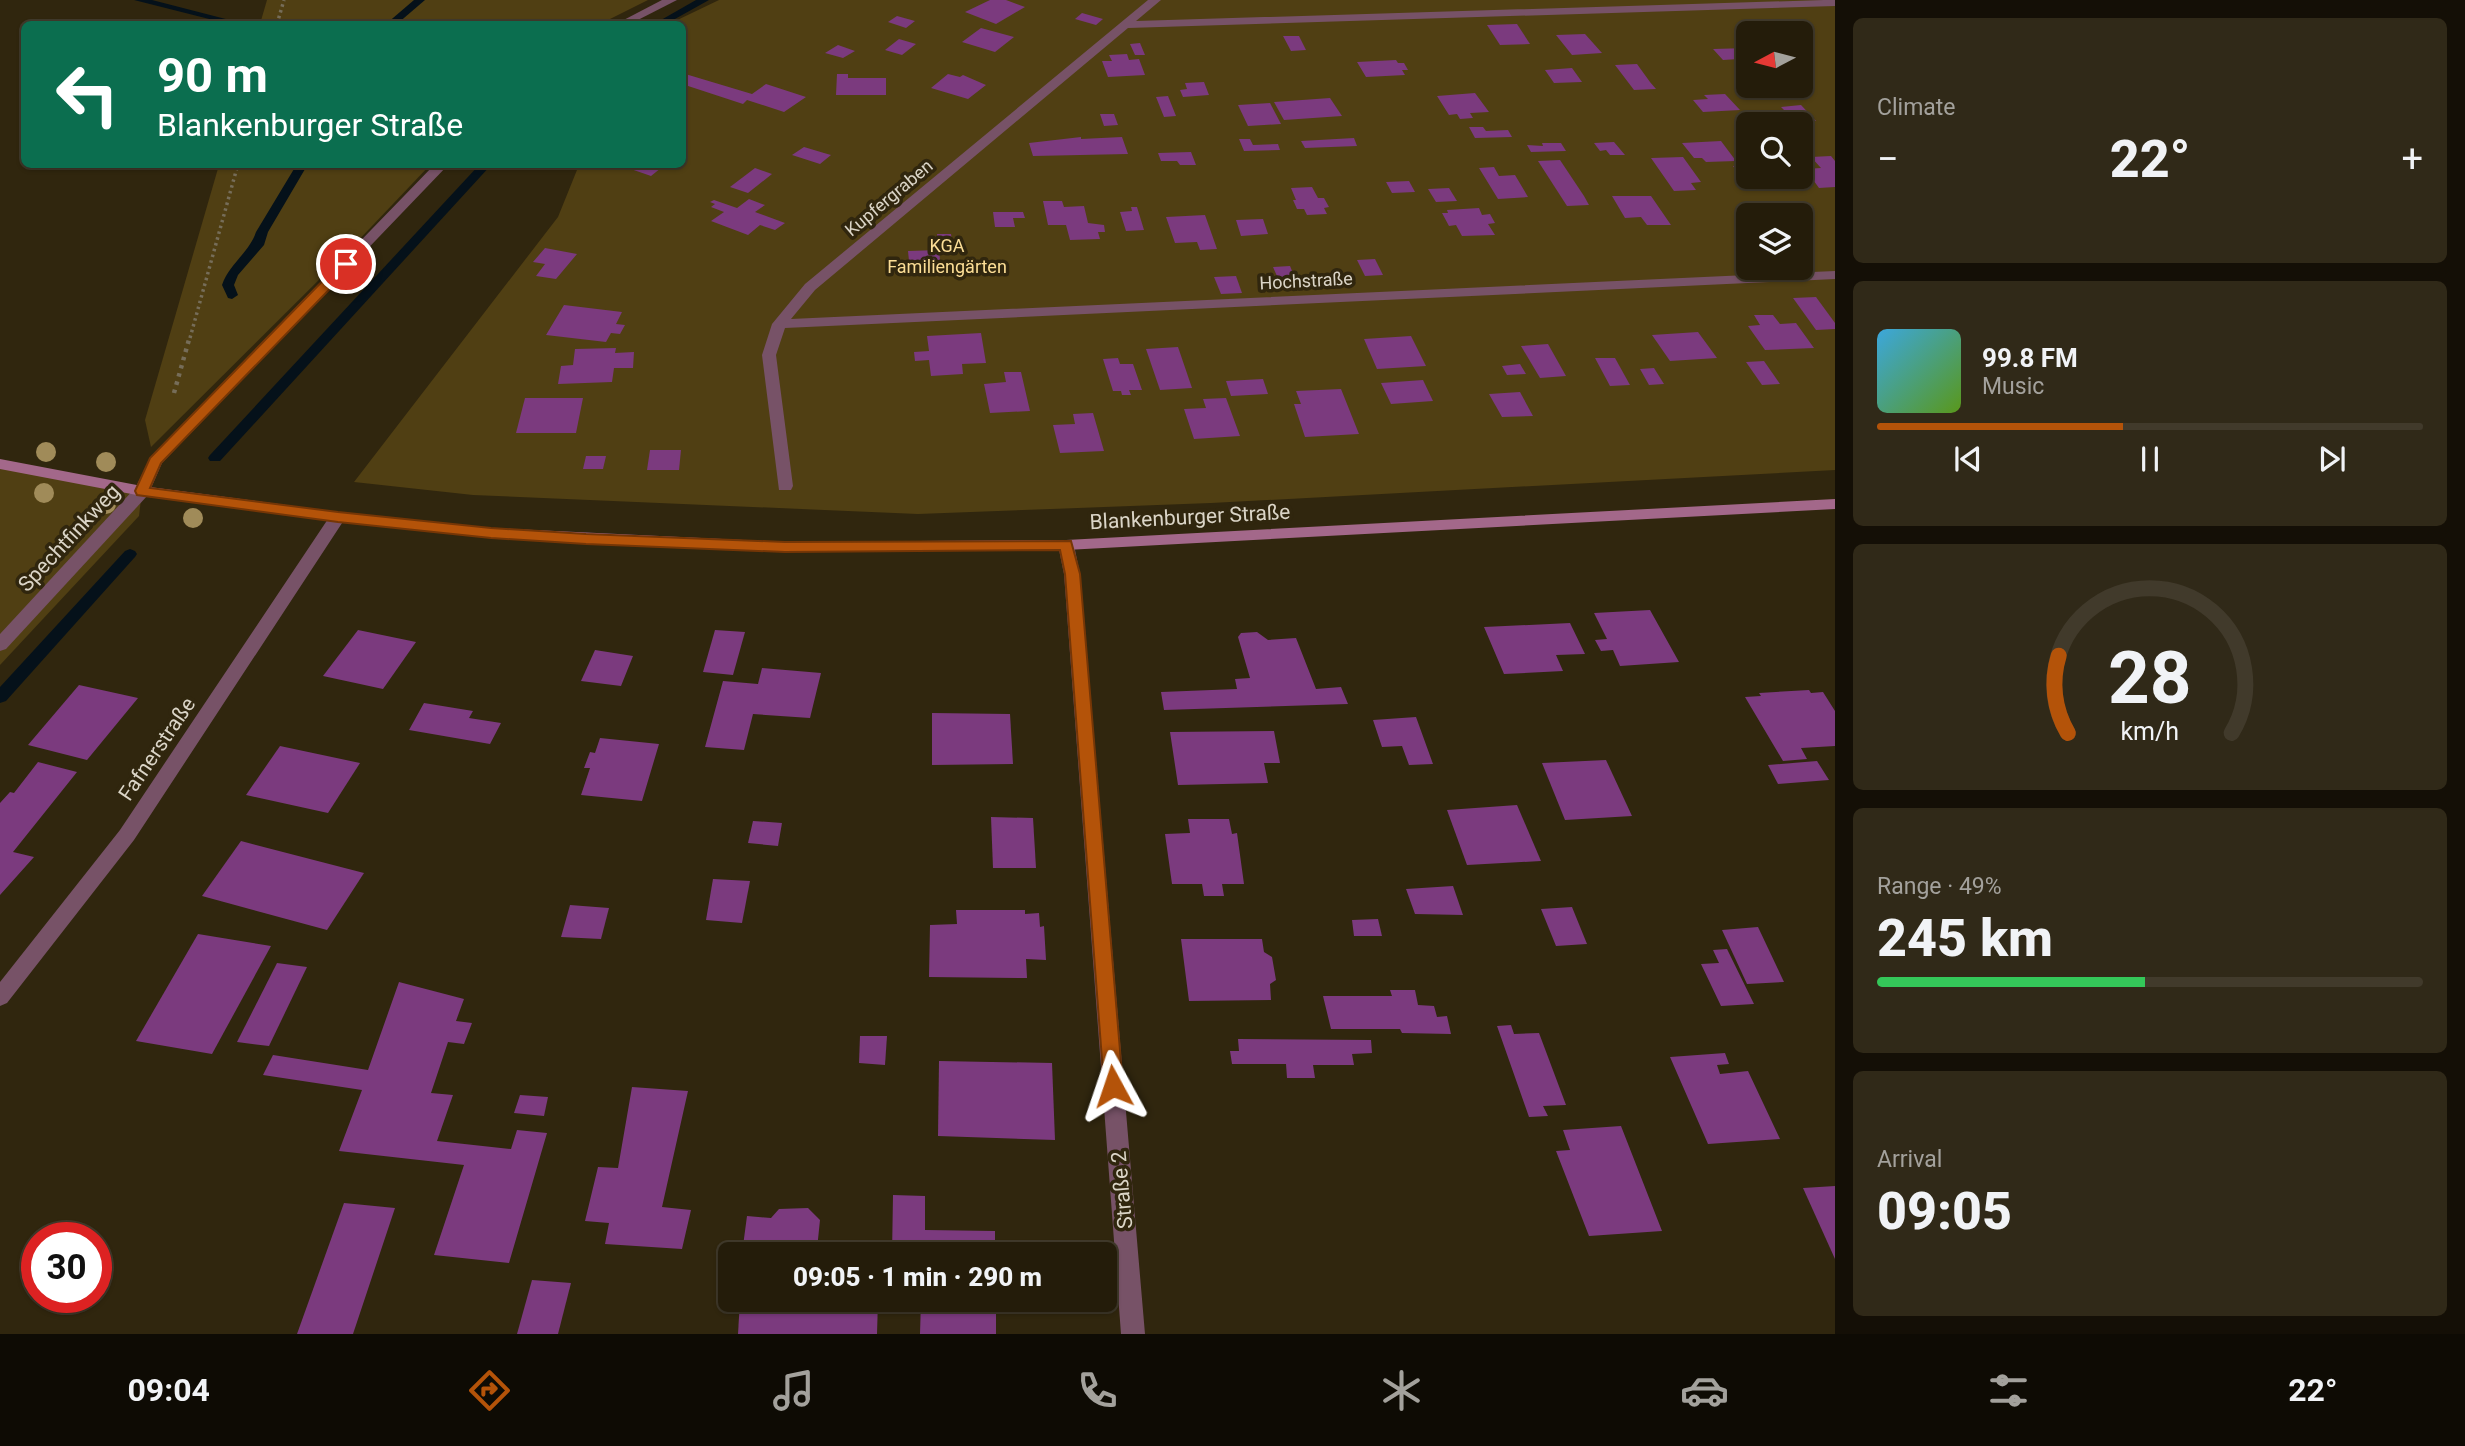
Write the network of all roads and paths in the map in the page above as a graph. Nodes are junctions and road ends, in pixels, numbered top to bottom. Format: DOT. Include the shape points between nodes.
graph roads {
  1 [pos="284,0"];
  2 [pos="671,0"];
  3 [pos="1155,0"];
  4 [pos="1835,1"];
  5 [pos="278,21"];
  6 [pos="628,21"];
  7 [pos="1124,26"];
  8 [pos="237,168"];
  9 [pos="439,168"];
  10 [pos="1835,275"];
  11 [pos="779,324"];
  12 [pos="173,397"];
  13 [pos="0,464"];
  14 [pos="785,486"];
  15 [pos="142,491"];
  16 [pos="1835,504"];
  17 [pos="338,517"];
  18 [pos="1066,545"];
  19 [pos="0,645"];
  20 [pos="0,996"];
  21 [pos="1133,1334"];
  1 -- 5 [label="path"];
  2 -- 6 [label="street"];
  3 -- 7 [label="street, Kupfergraben"];
  4 -- 7 [label="street"];
  7 -- 11 [label="street, Kupfergraben" via="810,287"];
  8 -- 12 [label="path"];
  9 -- 15 [label="street, Spechtfinkweg" via="155,461"];
  10 -- 11 [label="street, Hochstraße"];
  11 -- 14 [label="street, Kupfergraben" via="769,355"];
  13 -- 15 [label="main road, Blankenburger Straße"];
  15 -- 17 [label="main road, Blankenburger Straße"];
  15 -- 19 [label="street, Spechtfinkweg"];
  16 -- 18 [label="main road, Blankenburger Straße"];
  17 -- 18 [label="main road, Blankenburger Straße" via="491,533 696,545"];
  17 -- 20 [label="street, Fafnerstraße" via="127,835"];
  18 -- 21 [label="street, Straße 2" via="1072,574"];
}
